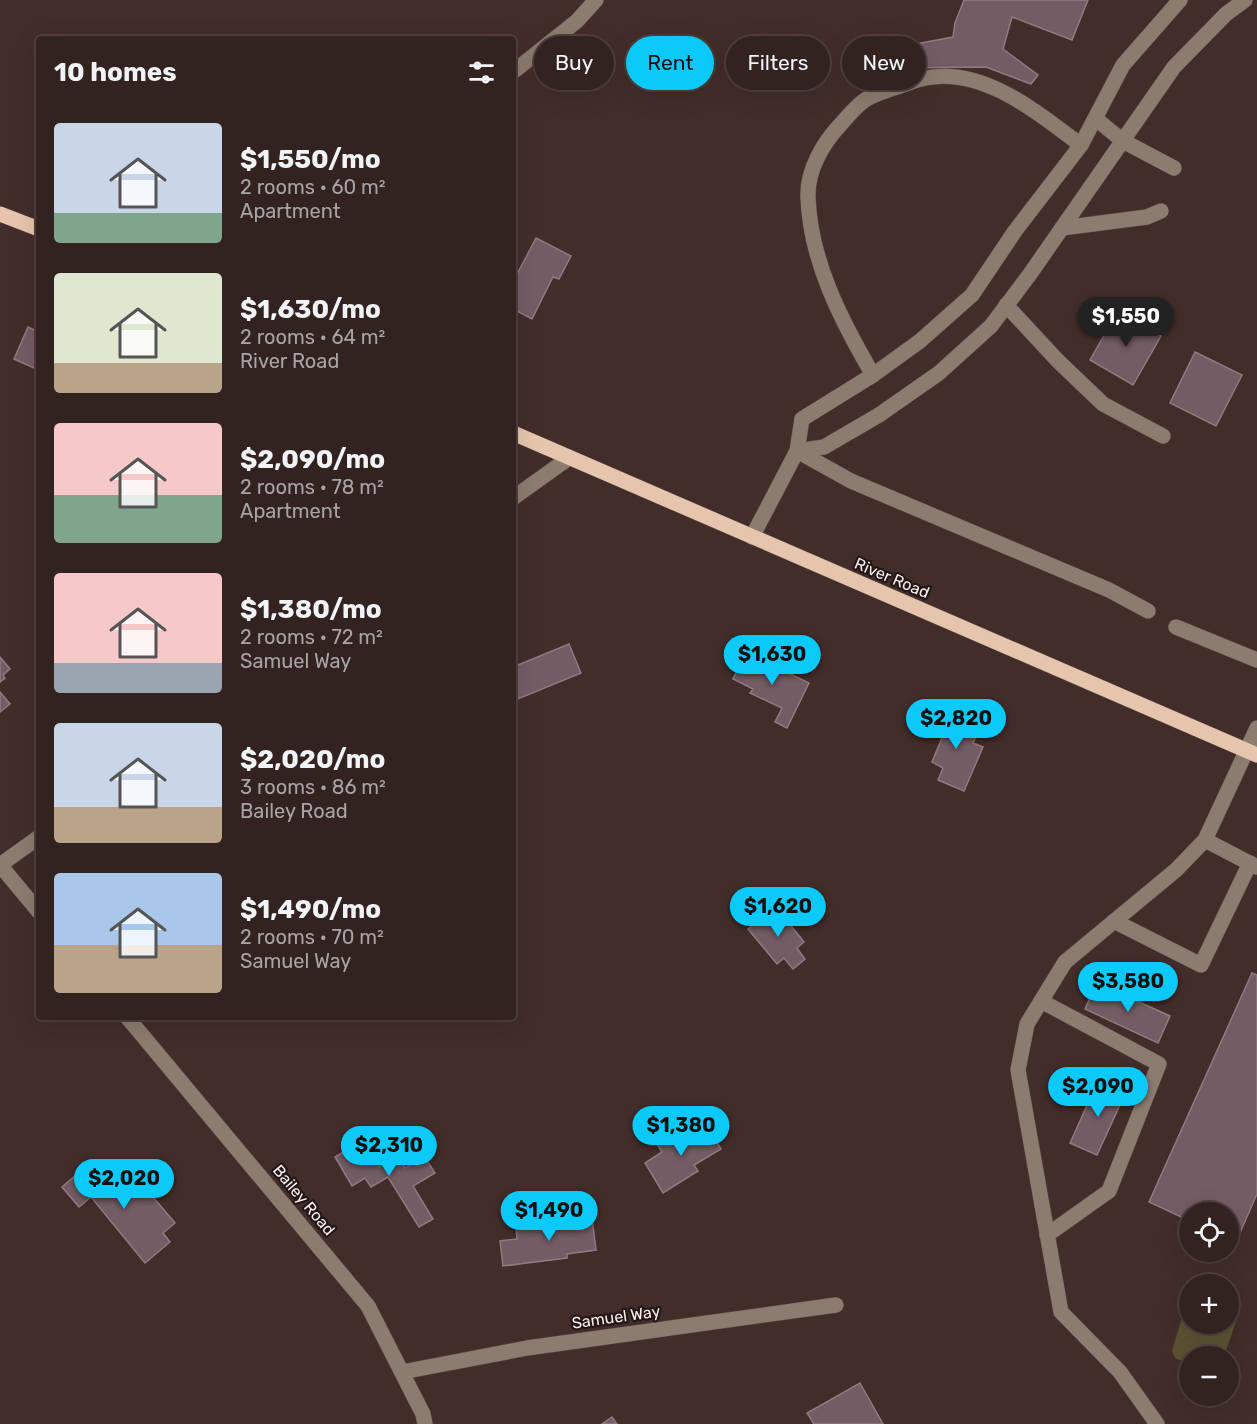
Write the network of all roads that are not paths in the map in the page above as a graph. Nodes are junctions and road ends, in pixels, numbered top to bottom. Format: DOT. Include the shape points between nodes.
graph roads {
  1 [pos="596,0"];
  2 [pos="1180,0"];
  3 [pos="1245,0"];
  4 [pos="516,70"];
  5 [pos="1095,119"];
  6 [pos="1123,141"];
  7 [pos="1081,145"];
  8 [pos="1174,168"];
  9 [pos="1161,211"];
  10 [pos="0,214"];
  11 [pos="36,228"];
  12 [pos="1062,228"];
  13 [pos="1006,305"];
  14 [pos="873,375"];
  15 [pos="516,435"];
  16 [pos="1162,436"];
  17 [pos="796,451"];
  18 [pos="569,458"];
  19 [pos="516,496"];
  20 [pos="752,537"];
  21 [pos="1148,611"];
  22 [pos="1176,627"];
  23 [pos="1257,660"];
  24 [pos="1257,728"];
  25 [pos="1251,752"];
  26 [pos="36,839"];
  27 [pos="1205,840"];
  28 [pos="0,865"];
  29 [pos="1254,865"];
  30 [pos="36,908"];
  31 [pos="1114,921"];
  32 [pos="1041,1001"];
  33 [pos="130,1020"];
  34 [pos="1047,1235"];
  35 [pos="836,1305"];
  36 [pos="402,1372"];
  37 [pos="425,1424"];
  38 [pos="1157,1424"];
  1 -- 4 [label="street" via="578,21"];
  2 -- 5 [label="street" via="1123,65"];
  3 -- 6 [label="street" via="1174,67"];
  5 -- 6 [label="street"];
  5 -- 7 [label="street"];
  6 -- 8 [label="street"];
  6 -- 12 [label="street"];
  7 -- 14 [label="street" via="972,295 920,341"];
  7 -- 14 [label="street" via="997,89 963,79 928,77 863,98 833,132 814,163 808,196 815,249 845,327"];
  9 -- 12 [label="street" via="1147,217"];
  10 -- 11 [label="main road"];
  12 -- 13 [label="street"];
  13 -- 16 [label="street" via="1103,404"];
  13 -- 17 [label="street" via="991,326 939,373 879,416 824,447"];
  14 -- 17 [label="street" via="802,419"];
  15 -- 18 [label="main road, River Road"];
  17 -- 20 [label="street"];
  17 -- 21 [label="street" via="851,481 1109,590"];
  18 -- 19 [label="street"];
  18 -- 20 [label="main road, River Road"];
  20 -- 25 [label="main road, River Road"];
  22 -- 23 [label="street"];
  24 -- 25 [label="street"];
  25 -- 27 [label="street"];
  26 -- 28 [label="street"];
  27 -- 29 [label="street"];
  27 -- 31 [label="street" via="1176,870"];
  28 -- 30 [label="street"];
  29 -- 31 [label="street" via="1201,964"];
  31 -- 32 [label="street" via="1065,962"];
  32 -- 34 [label="street" via="1027,1024 1018,1070"];
  32 -- 34 [label="street" via="1159,1064 1108,1191"];
  33 -- 36 [label="street, Bailey Road" via="368,1306"];
  34 -- 38 [label="street" via="1061,1312 1120,1372"];
  35 -- 36 [label="street, Samuel Way" via="527,1348"];
  36 -- 37 [label="street, Bailey Road"];
}
